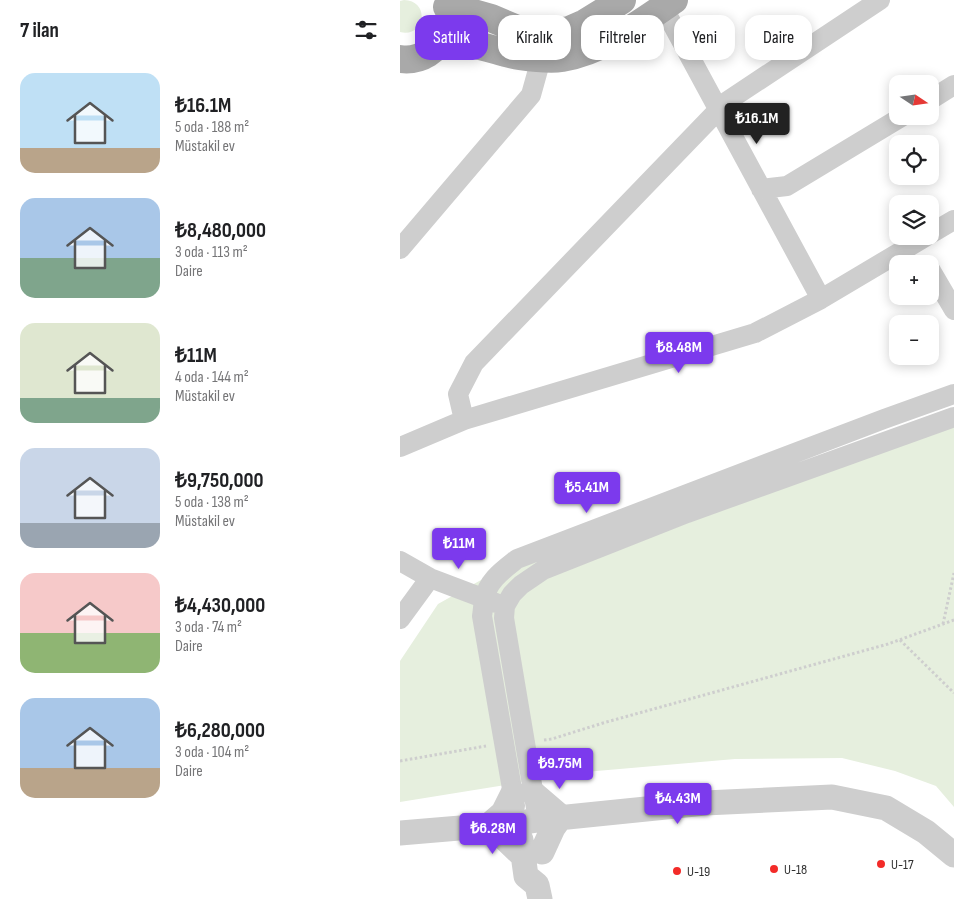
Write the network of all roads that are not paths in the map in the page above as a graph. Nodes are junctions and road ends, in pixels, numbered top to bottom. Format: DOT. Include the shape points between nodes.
graph roads {
  1 [pos="622,0"];
  2 [pos="880,0"];
  3 [pos="446,4"];
  4 [pos="668,4"];
  5 [pos="571,56"];
  6 [pos="415,59"];
  7 [pos="400,60"];
  8 [pos="541,60"];
  9 [pos="954,85"];
  10 [pos="939,94"];
  11 [pos="719,110"];
  12 [pos="889,124"];
  13 [pos="761,189"];
  14 [pos="954,220"];
  15 [pos="939,229"];
  16 [pos="912,245"];
  17 [pos="400,249"];
  18 [pos="939,284"];
  19 [pos="821,299"];
  20 [pos="954,310"];
  21 [pos="954,394"];
  22 [pos="954,417"];
  23 [pos="464,420"];
  24 [pos="400,446"];
  25 [pos="400,561"];
  26 [pos="430,578"];
  27 [pos="484,599"];
  28 [pos="505,606"];
  29 [pos="400,619"];
  30 [pos="523,793"];
  31 [pos="539,820"];
  32 [pos="488,826"];
  33 [pos="400,834"];
  34 [pos="532,854"];
  35 [pos="954,855"];
  36 [pos="539,892"];
  1 -- 3 [label="main road" via="585,23 553,33 517,29"];
  2 -- 11 [label="street" via="726,102"];
  4 -- 5 [label="main road" via="605,44"];
  4 -- 11 [label="street"];
  6 -- 7 [label="main road"];
  8 -- 17 [label="street" via="531,96"];
  9 -- 10 [label="street"];
  11 -- 13 [label="street"];
  11 -- 23 [label="street" via="474,364 458,394"];
  12 -- 13 [label="street" via="787,186"];
  13 -- 19 [label="street"];
  14 -- 15 [label="street"];
  16 -- 19 [label="street"];
  18 -- 20 [label="street"];
  19 -- 23 [label="street" via="755,333"];
  21 -- 27 [label="street" via="517,559 490,584"];
  22 -- 28 [label="street" via="687,513 543,570 521,585"];
  23 -- 24 [label="street"];
  25 -- 26 [label="street"];
  26 -- 27 [label="street"];
  26 -- 29 [label="street"];
  27 -- 28 [label="street"];
  27 -- 30 [label="street" via="482,616 504,743"];
  28 -- 30 [label="street" via="504,618 525,741"];
  30 -- 31 [label="street"];
  30 -- 31 [label="street"];
  30 -- 32 [label="street"];
  31 -- 32 [label="street"];
  31 -- 34 [label="street"];
  31 -- 34 [label="street" via="553,828"];
  31 -- 35 [label="street" via="705,803 832,797 886,808 926,832"];
  32 -- 33 [label="street"];
  32 -- 34 [label="street"];
  34 -- 36 [label="street" via="544,872"];
}
